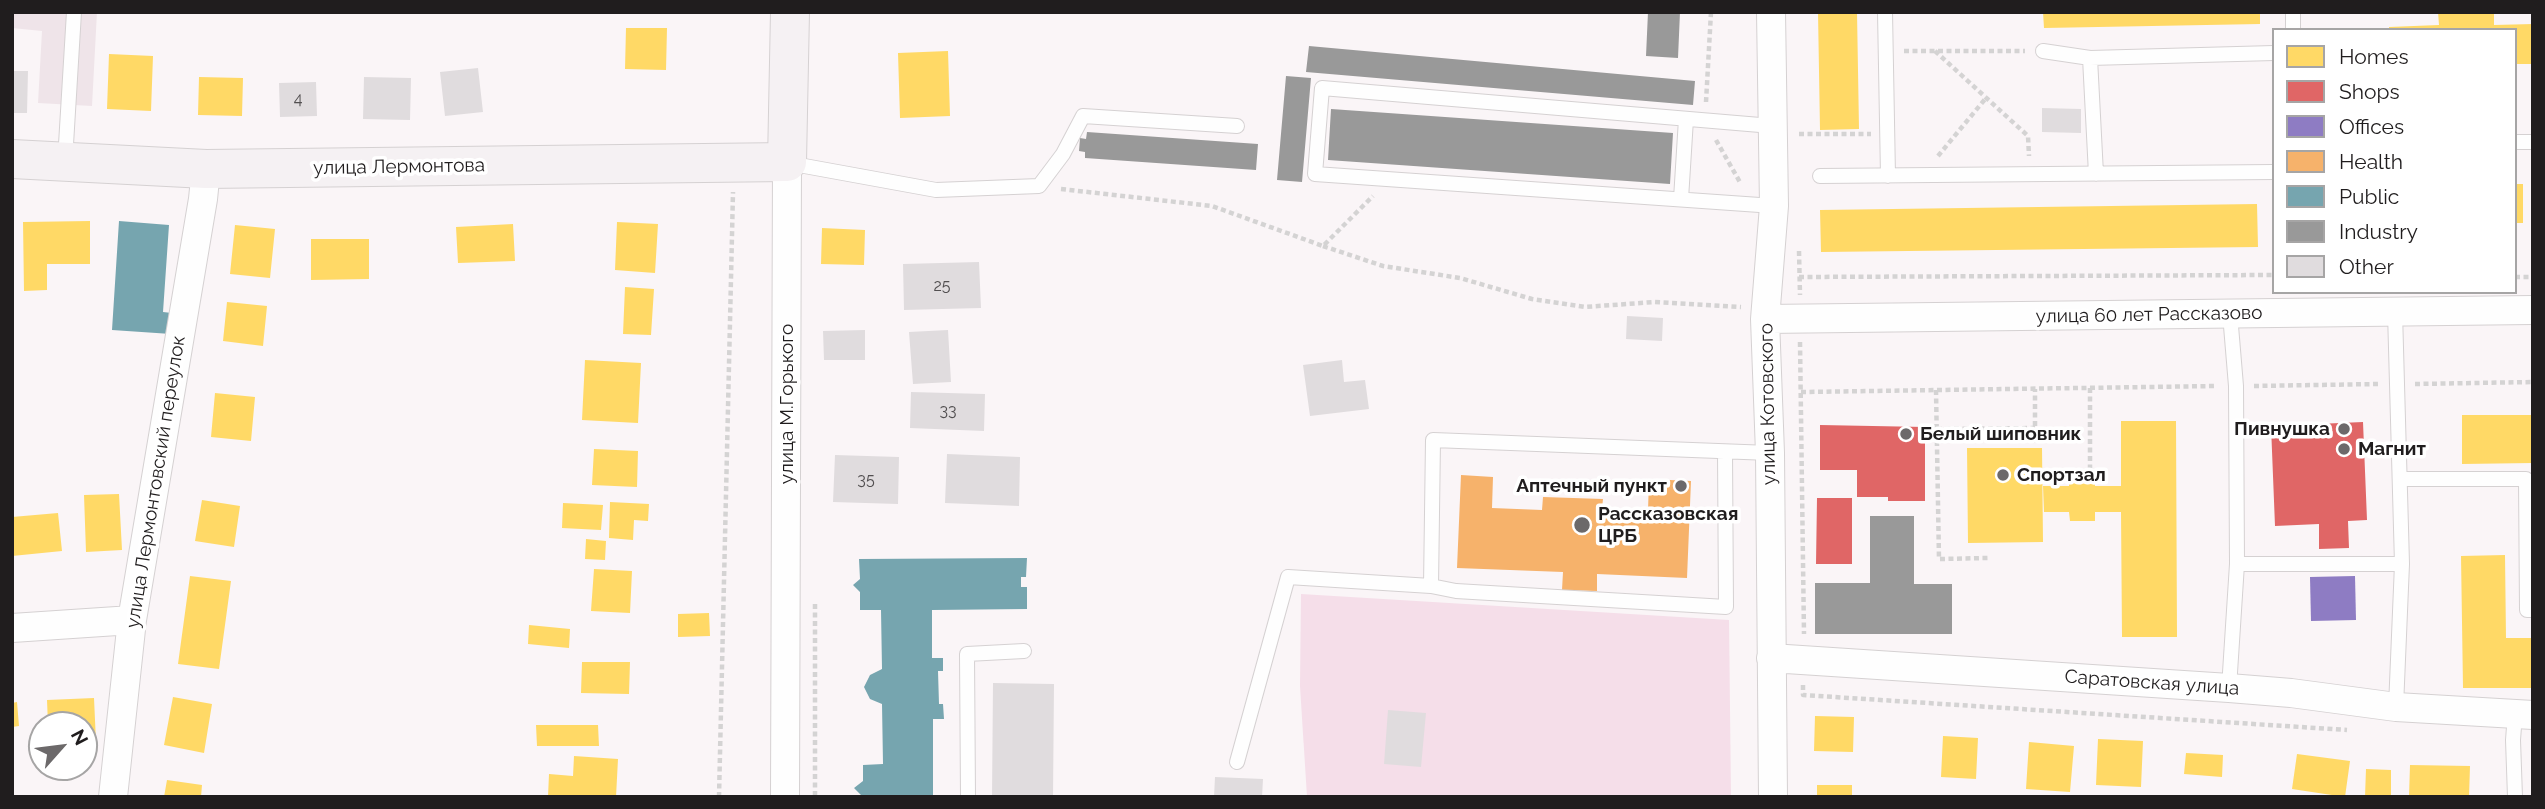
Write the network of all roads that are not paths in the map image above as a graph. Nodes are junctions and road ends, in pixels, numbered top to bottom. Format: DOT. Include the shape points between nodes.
graph roads {
  1 [pos="74,12"];
  2 [pos="790,12"];
  3 [pos="1771,12"];
  4 [pos="1885,12"];
  5 [pos="2043,51"];
  6 [pos="2272,53"];
  7 [pos="2090,58"];
  8 [pos="1686,119"];
  9 [pos="1237,126"];
  10 [pos="1785,130"];
  11 [pos="12,159"];
  12 [pos="65,162"];
  13 [pos="787,162"];
  14 [pos="206,169"];
  15 [pos="2272,172"];
  16 [pos="2096,174"];
  17 [pos="1820,176"];
  18 [pos="1888,176"];
  19 [pos="1681,199"];
  20 [pos="1763,205"];
  21 [pos="2533,310"];
  22 [pos="2395,312"];
  23 [pos="1766,313"];
  24 [pos="2230,314"];
  25 [pos="1725,452"];
  26 [pos="1770,453"];
  27 [pos="2400,479"];
  28 [pos="2529,479"];
  29 [pos="2236,564"];
  30 [pos="2402,564"];
  31 [pos="1431,586"];
  32 [pos="2533,610"];
  33 [pos="132,620"];
  34 [pos="12,628"];
  35 [pos="1024,651"];
  36 [pos="1771,658"];
  37 [pos="2229,688"];
  38 [pos="2396,707"];
  39 [pos="2524,714"];
  40 [pos="1237,762"];
  41 [pos="113,797"];
  42 [pos="785,797"];
  43 [pos="968,797"];
  44 [pos="1773,797"];
  45 [pos="2515,797"];
  1 -- 12 [label="lane"];
  2 -- 13 [label="street, улица М.Горького"];
  3 -- 10 [label="street, улица Котовского"];
  4 -- 18 [label="lane"];
  5 -- 7 [label="lane"];
  6 -- 7 [label="lane"];
  7 -- 16 [label="lane"];
  8 -- 10 [label="lane"];
  8 -- 19 [label="lane"];
  8 -- 19 [label="lane" via="1322,88 1315,174"];
  9 -- 13 [label="lane" via="1083,116 1039,186 936,190"];
  10 -- 20 [label="street, улица Котовского"];
  11 -- 12 [label="street, улица Лермонтова"];
  12 -- 14 [label="street, улица Лермонтова"];
  13 -- 14 [label="street, улица Лермонтова"];
  13 -- 42 [label="street, улица М.Горького"];
  14 -- 33 [label="street, улица Лермонтовский переулок"];
  15 -- 16 [label="lane"];
  16 -- 18 [label="lane"];
  17 -- 18 [label="lane"];
  19 -- 20 [label="lane"];
  20 -- 23 [label="street, улица Котовского"];
  21 -- 22 [label="street, улица 60 лет Рассказово"];
  22 -- 24 [label="street, улица 60 лет Рассказово" via="2299,308"];
  22 -- 27 [label="lane"];
  23 -- 24 [label="street, улица 60 лет Рассказово"];
  23 -- 26 [label="street, улица Котовского"];
  24 -- 29 [label="lane" via="2236,386"];
  25 -- 26 [label="lane"];
  25 -- 31 [label="lane" via="1433,440"];
  25 -- 31 [label="lane" via="1726,607"];
  26 -- 36 [label="street, улица Котовского"];
  27 -- 28 [label="lane"];
  27 -- 30 [label="lane"];
  28 -- 32 [label="lane" via="2526,610"];
  29 -- 30 [label="lane"];
  29 -- 37 [label="lane"];
  30 -- 38 [label="lane"];
  31 -- 40 [label="lane" via="1288,577"];
  33 -- 34 [label="street"];
  33 -- 41 [label="street, улица Лермонтовский переулок"];
  35 -- 43 [label="lane" via="967,654"];
  36 -- 37 [label="street, Саратовская улица"];
  36 -- 44 [label="street, улица Котовского"];
  37 -- 38 [label="street, Саратовская улица"];
  38 -- 39 [label="street, Саратовская улица"];
  39 -- 45 [label="lane" via="2513,740"];
}
